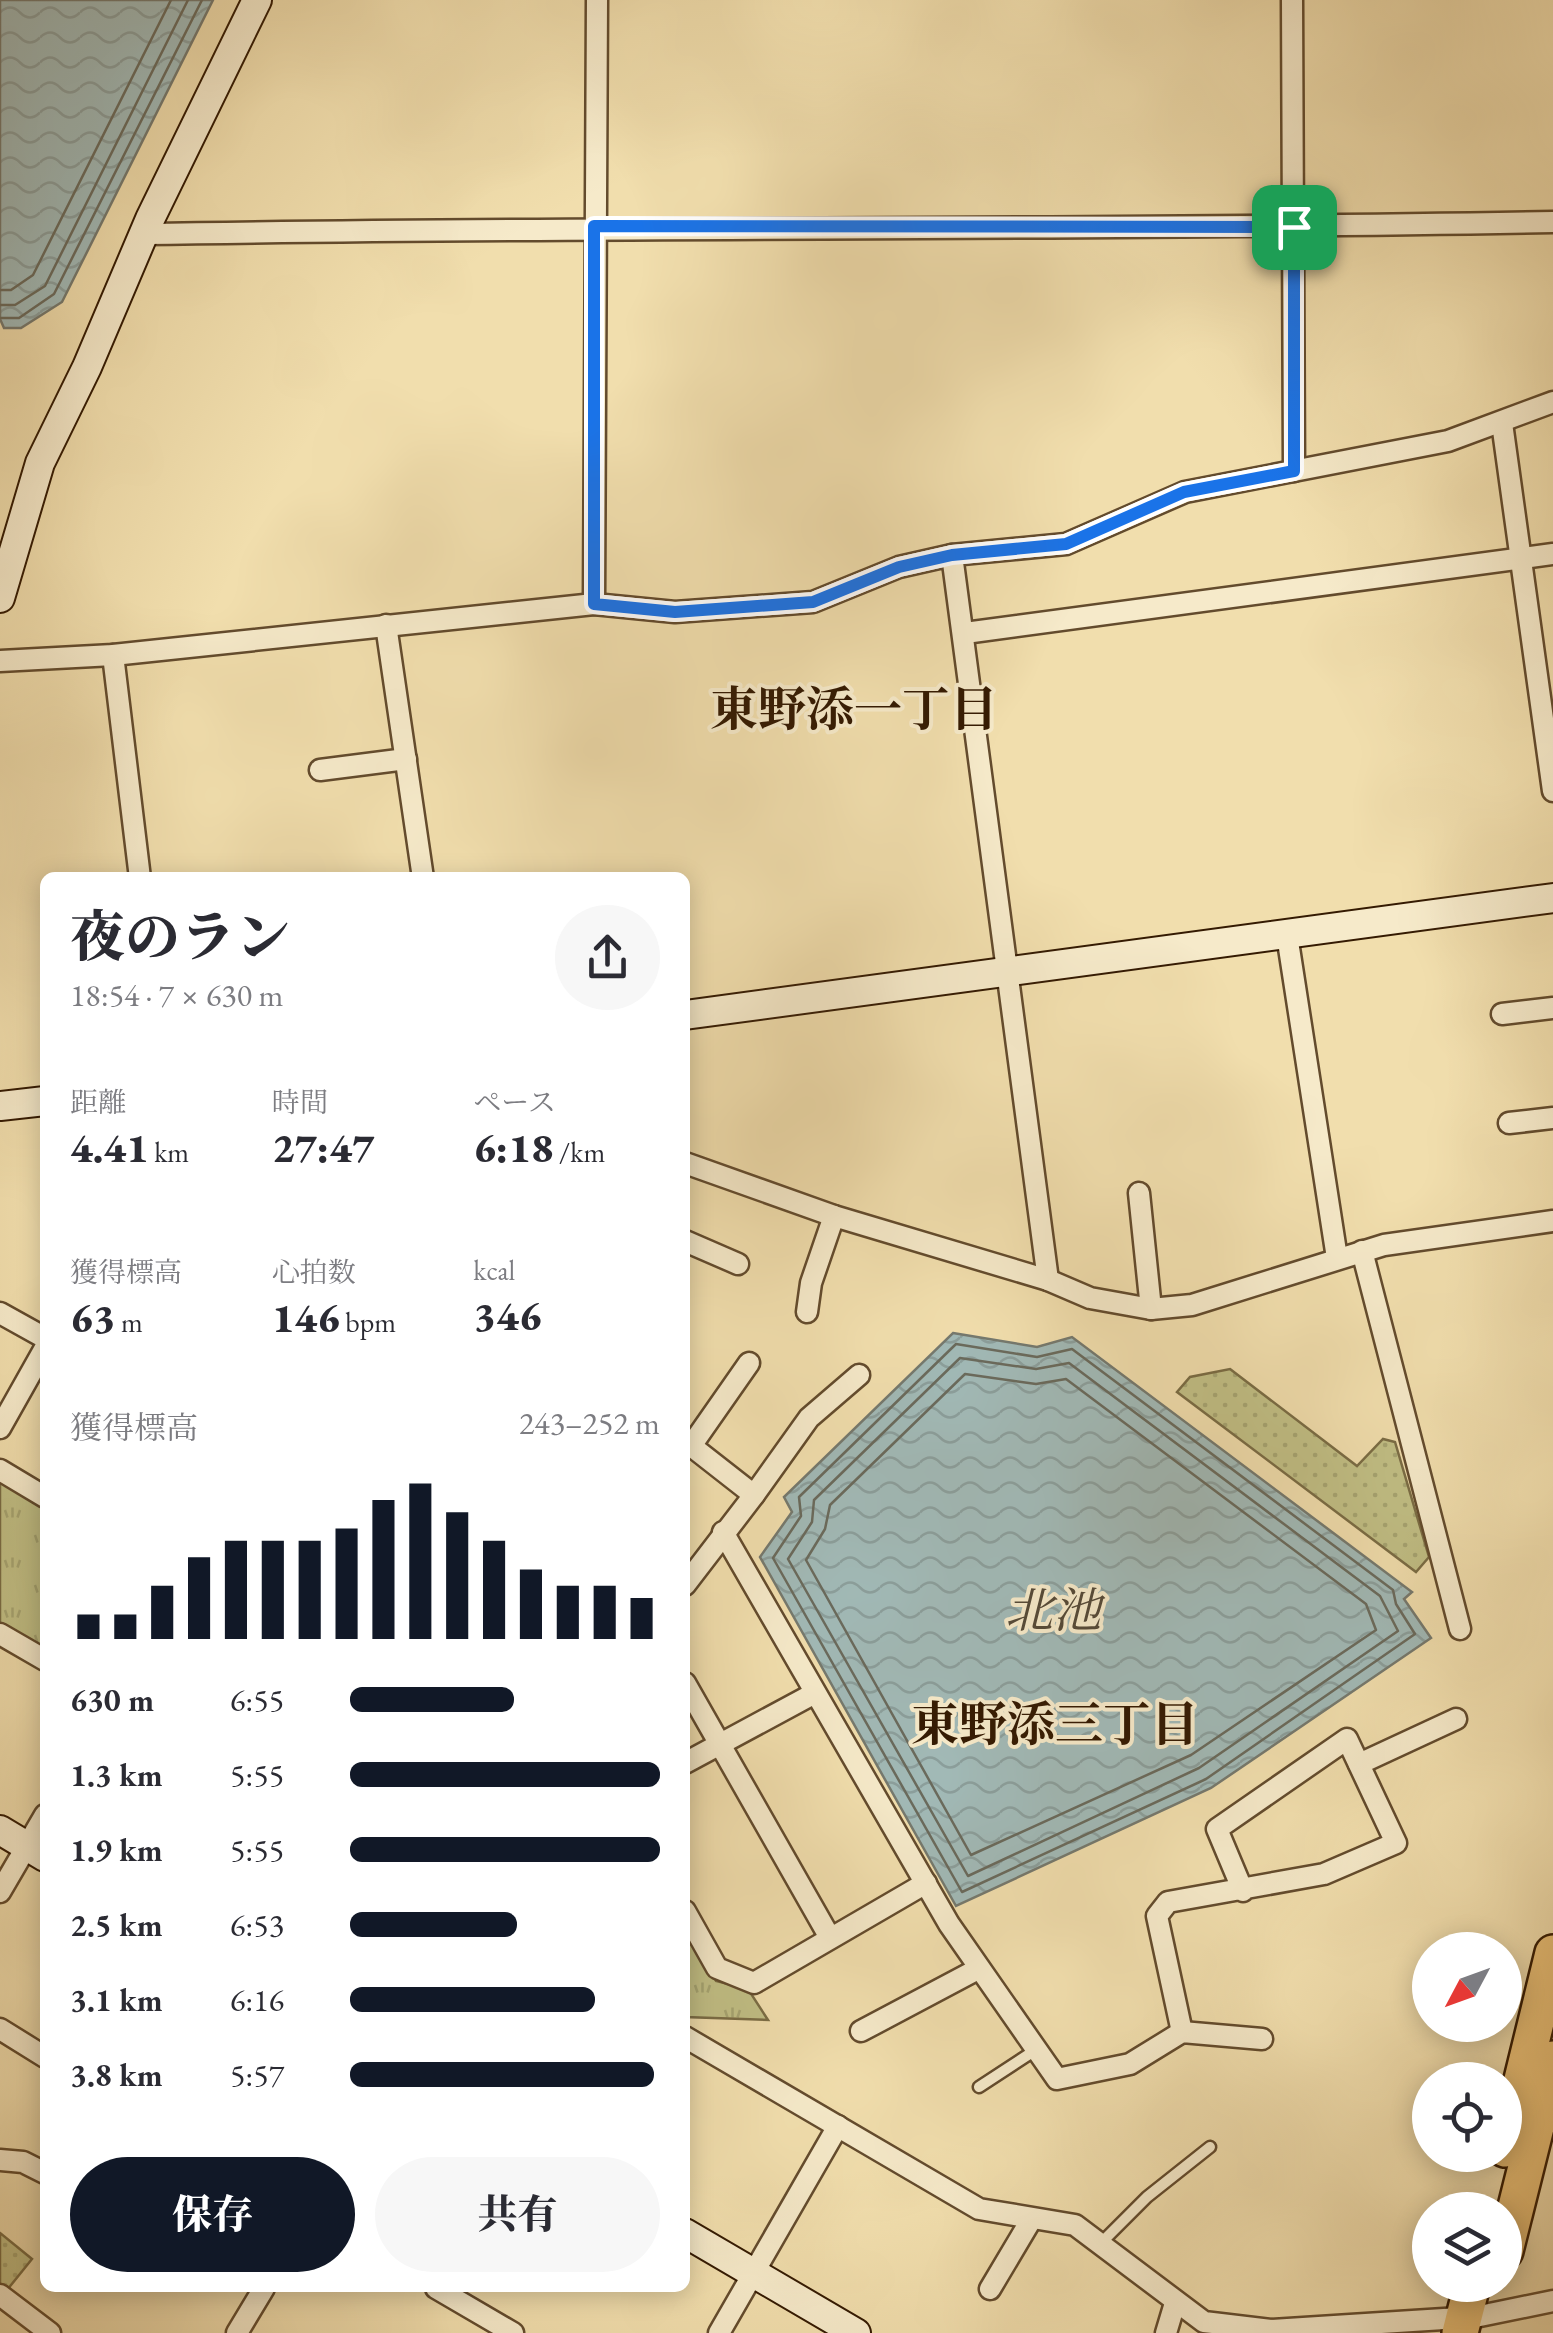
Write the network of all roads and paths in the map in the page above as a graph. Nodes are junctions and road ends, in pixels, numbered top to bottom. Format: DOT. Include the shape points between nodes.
graph roads {
  1 [pos="257,0"];
  2 [pos="597,0"];
  3 [pos="1292,0"];
  4 [pos="1553,222"];
  5 [pos="594,226"];
  6 [pos="1294,227"];
  7 [pos="144,234"];
  8 [pos="1553,402"];
  9 [pos="1502,423"];
  10 [pos="1294,471"];
  11 [pos="1553,554"];
  12 [pos="952,555"];
  13 [pos="1520,558"];
  14 [pos="0,598"];
  15 [pos="594,604"];
  16 [pos="386,625"];
  17 [pos="964,633"];
  18 [pos="113,655"];
  19 [pos="0,661"];
  20 [pos="348,744"];
  21 [pos="406,759"];
  22 [pos="352,766"];
  23 [pos="320,770"];
  24 [pos="1553,792"];
  25 [pos="139,872"];
  26 [pos="423,872"];
  27 [pos="1553,898"];
  28 [pos="1287,934"];
  29 [pos="1010,972"];
  30 [pos="1553,1008"];
  31 [pos="690,1014"];
  32 [pos="1502,1014"];
  33 [pos="40,1102"];
  34 [pos="0,1106"];
  35 [pos="1553,1118"];
  36 [pos="1509,1122"];
  37 [pos="690,1165"];
  38 [pos="1139,1193"];
  39 [pos="834,1216"];
  40 [pos="1553,1220"];
  41 [pos="690,1243"];
  42 [pos="1362,1251"];
  43 [pos="1337,1258"];
  44 [pos="738,1264"];
  45 [pos="1048,1280"];
  46 [pos="1151,1309"];
  47 [pos="807,1312"];
  48 [pos="0,1313"];
  49 [pos="40,1348"];
  50 [pos="40,1359"];
  51 [pos="749,1362"];
  52 [pos="859,1375"];
  53 [pos="0,1428"];
  54 [pos="690,1441"];
  55 [pos="690,1446"];
  56 [pos="0,1470"];
  57 [pos="40,1494"];
  58 [pos="754,1495"];
  59 [pos="722,1532"];
  60 [pos="690,1578"];
  61 [pos="1460,1629"];
  62 [pos="0,1634"];
  63 [pos="40,1657"];
  64 [pos="690,1692"];
  65 [pos="815,1693"];
  66 [pos="1456,1719"];
  67 [pos="720,1744"];
  68 [pos="690,1760"];
  69 [pos="1359,1764"];
  70 [pos="0,1830"];
  71 [pos="36,1851"];
  72 [pos="926,1883"];
  73 [pos="1243,1891"];
  74 [pos="0,1892"];
  75 [pos="690,1920"];
  76 [pos="829,1936"];
  77 [pos="1553,1953"];
  78 [pos="978,1968"];
  79 [pos="0,2029"];
  80 [pos="861,2032"];
  81 [pos="1182,2032"];
  82 [pos="690,2039"];
  83 [pos="1262,2039"];
  84 [pos="1034,2050"];
  85 [pos="40,2054"];
  86 [pos="1553,2059"];
  87 [pos="1522,2079"];
  88 [pos="979,2087"];
  89 [pos="838,2126"];
  90 [pos="1210,2147"];
  91 [pos="0,2160"];
  92 [pos="40,2171"];
  93 [pos="1520,2192"];
  94 [pos="1031,2220"];
  95 [pos="690,2236"];
  96 [pos="1100,2244"];
  97 [pos="753,2272"];
  98 [pos="990,2289"];
  99 [pos="258,2292"];
  100 [pos="443,2292"];
  101 [pos="0,2295"];
  102 [pos="1553,2301"];
  103 [pos="1175,2303"];
  104 [pos="1478,2311"];
  105 [pos="1344,2329"];
  106 [pos="50,2333"];
  107 [pos="237,2333"];
  108 [pos="513,2333"];
  109 [pos="718,2333"];
  110 [pos="856,2333"];
  111 [pos="1166,2333"];
  1 -- 7 [label="street"];
  2 -- 5 [label="street"];
  3 -- 6 [label="street"];
  4 -- 6 [label="street"];
  5 -- 6 [label="street"];
  5 -- 7 [label="street"];
  5 -- 15 [label="street"];
  6 -- 10 [label="street"];
  7 -- 14 [label="street" via="40,463"];
  8 -- 9 [label="street"];
  9 -- 10 [label="street" via="1448,442"];
  9 -- 13 [label="street"];
  10 -- 12 [label="street" via="1184,492 1066,544"];
  11 -- 13 [label="street"];
  12 -- 15 [label="street" via="899,567 813,602 675,612"];
  12 -- 17 [label="street"];
  13 -- 17 [label="street"];
  13 -- 24 [label="street"];
  15 -- 16 [label="street"];
  16 -- 18 [label="street"];
  16 -- 21 [label="street"];
  17 -- 29 [label="street"];
  18 -- 19 [label="street"];
  18 -- 25 [label="street"];
  20 -- 22 [label="street"];
  21 -- 22 [label="street"];
  21 -- 26 [label="street"];
  22 -- 23 [label="street"];
  27 -- 28 [label="street"];
  28 -- 29 [label="street"];
  28 -- 43 [label="street"];
  29 -- 31 [label="street"];
  29 -- 45 [label="street"];
  30 -- 32 [label="street"];
  33 -- 34 [label="street"];
  35 -- 36 [label="street"];
  37 -- 39 [label="street"];
  38 -- 46 [label="street"];
  39 -- 45 [label="street"];
  39 -- 47 [label="street"];
  40 -- 42 [label="street"];
  41 -- 44 [label="street"];
  42 -- 43 [label="street"];
  42 -- 61 [label="street"];
  43 -- 46 [label="street" via="1192,1304"];
  45 -- 46 [label="street" via="1090,1298"];
  48 -- 49 [label="street"];
  50 -- 53 [label="street"];
  51 -- 54 [label="street"];
  52 -- 58 [label="street" via="809,1418"];
  55 -- 58 [label="street"];
  56 -- 57 [label="street"];
  58 -- 59 [label="street"];
  59 -- 60 [label="street"];
  59 -- 65 [label="street"];
  62 -- 63 [label="street"];
  64 -- 67 [label="street"];
  65 -- 67 [label="street"];
  65 -- 72 [label="street"];
  66 -- 69 [label="street"];
  67 -- 68 [label="street"];
  67 -- 76 [label="street"];
  69 -- 73 [label="street" via="1396,1843 1324,1874"];
  69 -- 73 [label="street" via="1348,1739 1217,1828"];
  70 -- 71 [label="street"];
  71 -- 74 [label="street"];
  72 -- 76 [label="street"];
  72 -- 78 [label="street"];
  73 -- 81 [label="street" via="1168,1902 1157,1916"];
  75 -- 76 [label="street" via="718,1968 754,1983"];
  77 -- 87 [label="highway"];
  78 -- 80 [label="street"];
  78 -- 84 [label="street"];
  79 -- 85 [label="street"];
  81 -- 83 [label="street"];
  81 -- 84 [label="street" via="1130,2064 1057,2079"];
  82 -- 89 [label="street"];
  84 -- 88 [label="lane"];
  86 -- 93 [label="highway"];
  89 -- 94 [label="street" via="979,2209"];
  89 -- 97 [label="street"];
  90 -- 96 [label="lane"];
  91 -- 92 [label="street"];
  94 -- 96 [label="street" via="1076,2225"];
  94 -- 98 [label="street"];
  95 -- 97 [label="street"];
  96 -- 103 [label="street"];
  97 -- 109 [label="street"];
  97 -- 110 [label="street"];
  99 -- 107 [label="street"];
  100 -- 108 [label="street"];
  101 -- 106 [label="street"];
  102 -- 104 [label="street"];
  103 -- 105 [label="street" via="1204,2322 1236,2329"];
  103 -- 111 [label="street"];
  104 -- 105 [label="street"];
}
